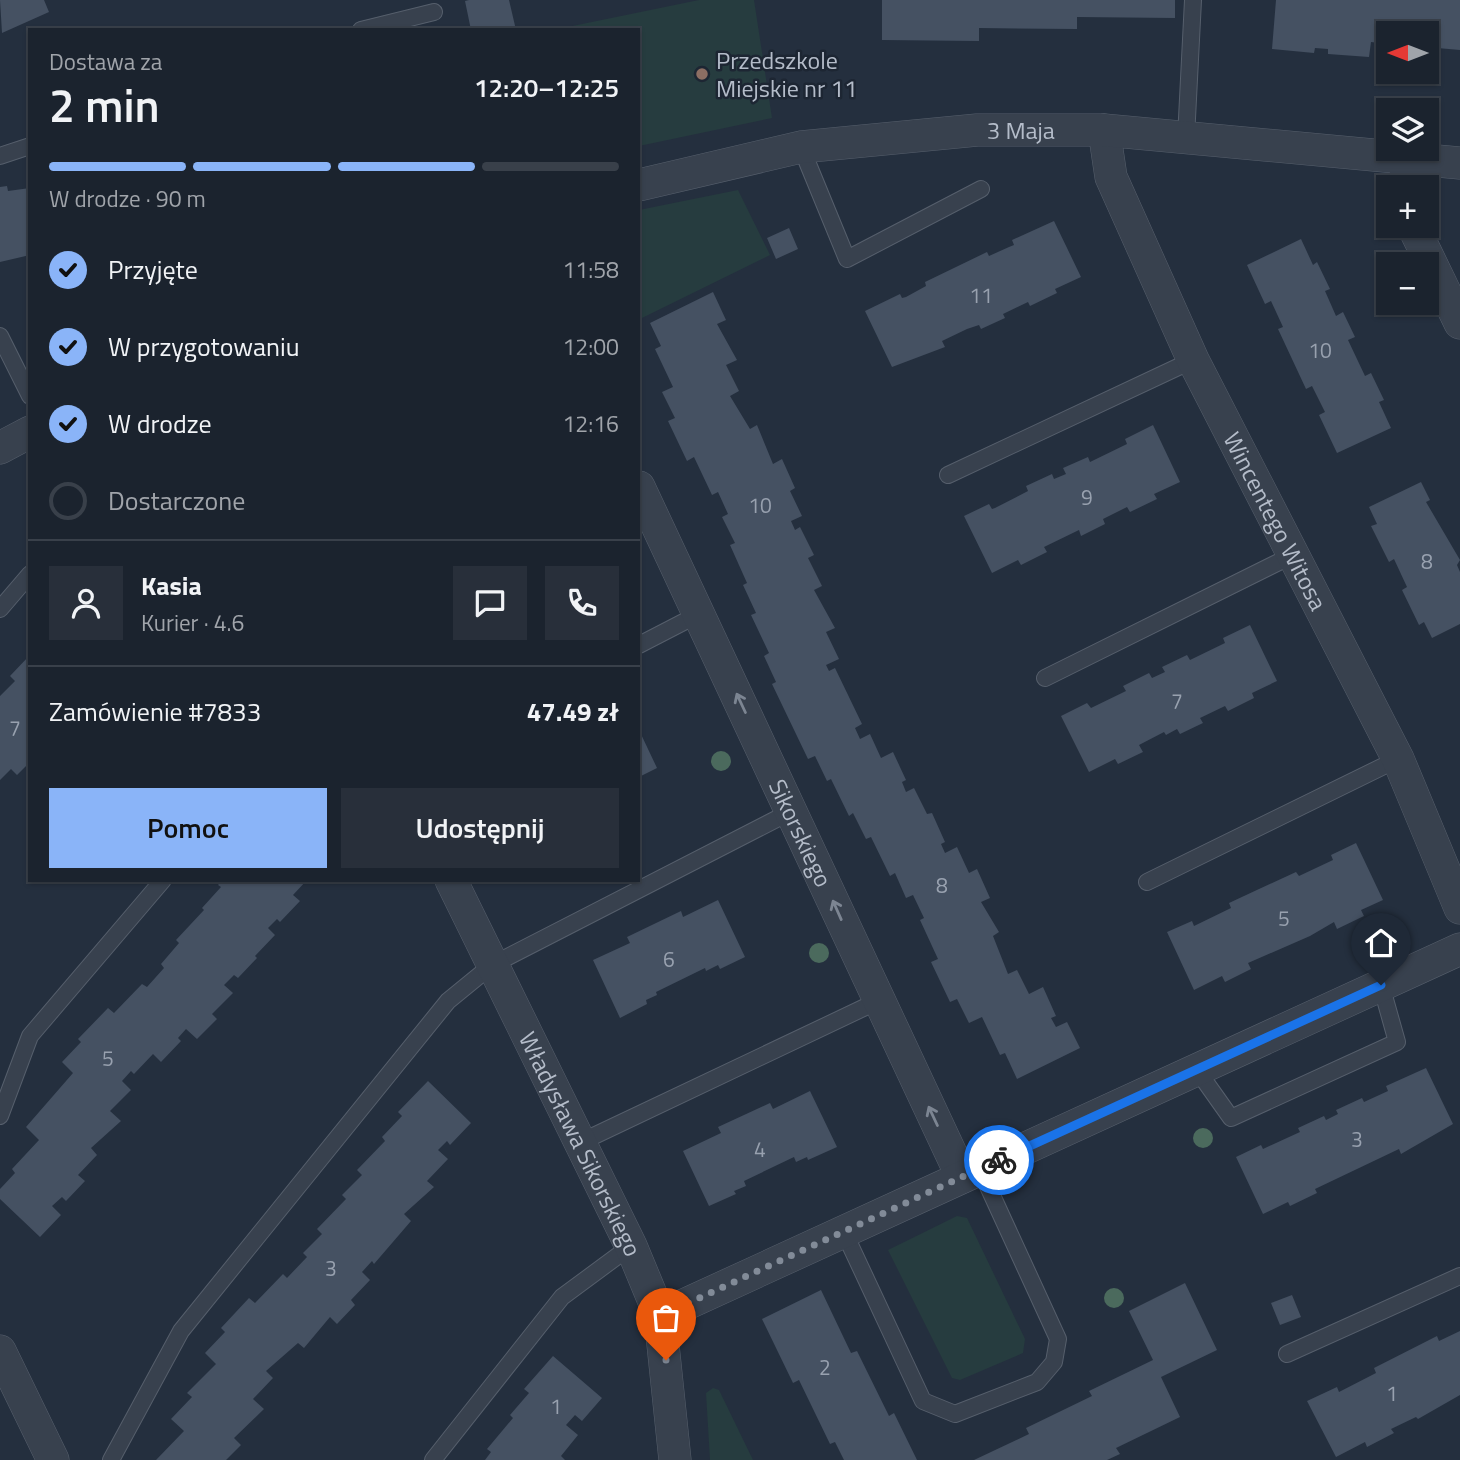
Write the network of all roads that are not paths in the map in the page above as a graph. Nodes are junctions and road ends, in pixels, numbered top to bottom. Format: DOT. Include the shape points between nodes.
graph roads {
  1 [pos="1193,0"];
  2 [pos="434,12"];
  3 [pos="368,28"];
  4 [pos="1104,130"];
  5 [pos="1186,138"];
  6 [pos="28,147"];
  7 [pos="801,147"];
  8 [pos="0,156"];
  9 [pos="1460,163"];
  10 [pos="1406,172"];
  11 [pos="640,184"];
  12 [pos="981,189"];
  13 [pos="1419,238"];
  14 [pos="1460,323"];
  15 [pos="0,337"];
  16 [pos="1193,360"];
  17 [pos="28,392"];
  18 [pos="28,433"];
  19 [pos="0,447"];
  20 [pos="948,475"];
  21 [pos="640,489"];
  22 [pos="1293,555"];
  23 [pos="28,576"];
  24 [pos="0,609"];
  25 [pos="699,614"];
  26 [pos="640,644"];
  27 [pos="1045,678"];
  28 [pos="1398,759"];
  29 [pos="792,811"];
  30 [pos="161,882"];
  31 [pos="452,882"];
  32 [pos="1147,882"];
  33 [pos="1460,908"];
  34 [pos="1460,949"];
  35 [pos="492,965"];
  36 [pos="1381,985"];
  37 [pos="878,1001"];
  38 [pos="1197,1070"];
  39 [pos="0,1116"];
  40 [pos="581,1142"];
  41 [pos="971,1173"];
  42 [pos="844,1232"];
  43 [pos="631,1246"];
  44 [pos="1460,1276"];
  45 [pos="660,1316"];
  46 [pos="0,1351"];
  47 [pos="1287,1354"];
  48 [pos="53,1460"];
  49 [pos="111,1460"];
  50 [pos="433,1460"];
  51 [pos="675,1460"];
  1 -- 5 [label="lane"];
  2 -- 3 [label="lane"];
  4 -- 5 [label="street, 3 Maja"];
  4 -- 7 [label="street, 3 Maja" via="977,130"];
  4 -- 16 [label="street, Wincentego Witosa" via="1111,177"];
  5 -- 10 [label="street, 3 Maja"];
  6 -- 8 [label="lane"];
  7 -- 11 [label="street, 3 Maja"];
  7 -- 12 [label="lane" via="847,259"];
  9 -- 10 [label="street, 3 Maja"];
  13 -- 14 [label="street"];
  15 -- 17 [label="lane"];
  16 -- 20 [label="lane"];
  16 -- 22 [label="street, Wincentego Witosa"];
  18 -- 19 [label="street"];
  21 -- 25 [label="street, Sikorskiego"];
  22 -- 27 [label="lane"];
  22 -- 28 [label="street, Wincentego Witosa"];
  23 -- 24 [label="lane"];
  25 -- 26 [label="lane"];
  29 -- 25 [label="street, Sikorskiego, one-way"];
  28 -- 32 [label="lane"];
  28 -- 33 [label="street, Wincentego Witosa"];
  29 -- 35 [label="lane"];
  37 -- 29 [label="street, Sikorskiego, one-way"];
  30 -- 39 [label="lane" via="30,1036"];
  31 -- 35 [label="street, Władysława Sikorskiego"];
  34 -- 36 [label="street"];
  35 -- 40 [label="street, Władysława Sikorskiego"];
  35 -- 49 [label="lane" via="448,1001 181,1331"];
  36 -- 38 [label="street"];
  36 -- 38 [label="lane" via="1397,1042 1231,1118"];
  37 -- 40 [label="lane"];
  41 -- 37 [label="street, Sikorskiego, one-way"];
  38 -- 41 [label="street"];
  40 -- 43 [label="street, Władysława Sikorskiego"];
  41 -- 42 [label="street"];
  41 -- 42 [label="lane" via="1058,1339 1055,1362 1037,1382 955,1414 923,1401"];
  42 -- 45 [label="street"];
  43 -- 45 [label="street, Władysława Sikorskiego"];
  43 -- 50 [label="lane" via="562,1297"];
  44 -- 47 [label="lane"];
  45 -- 51 [label="street, Władysława Sikorskiego"];
  46 -- 48 [label="street"];
}
